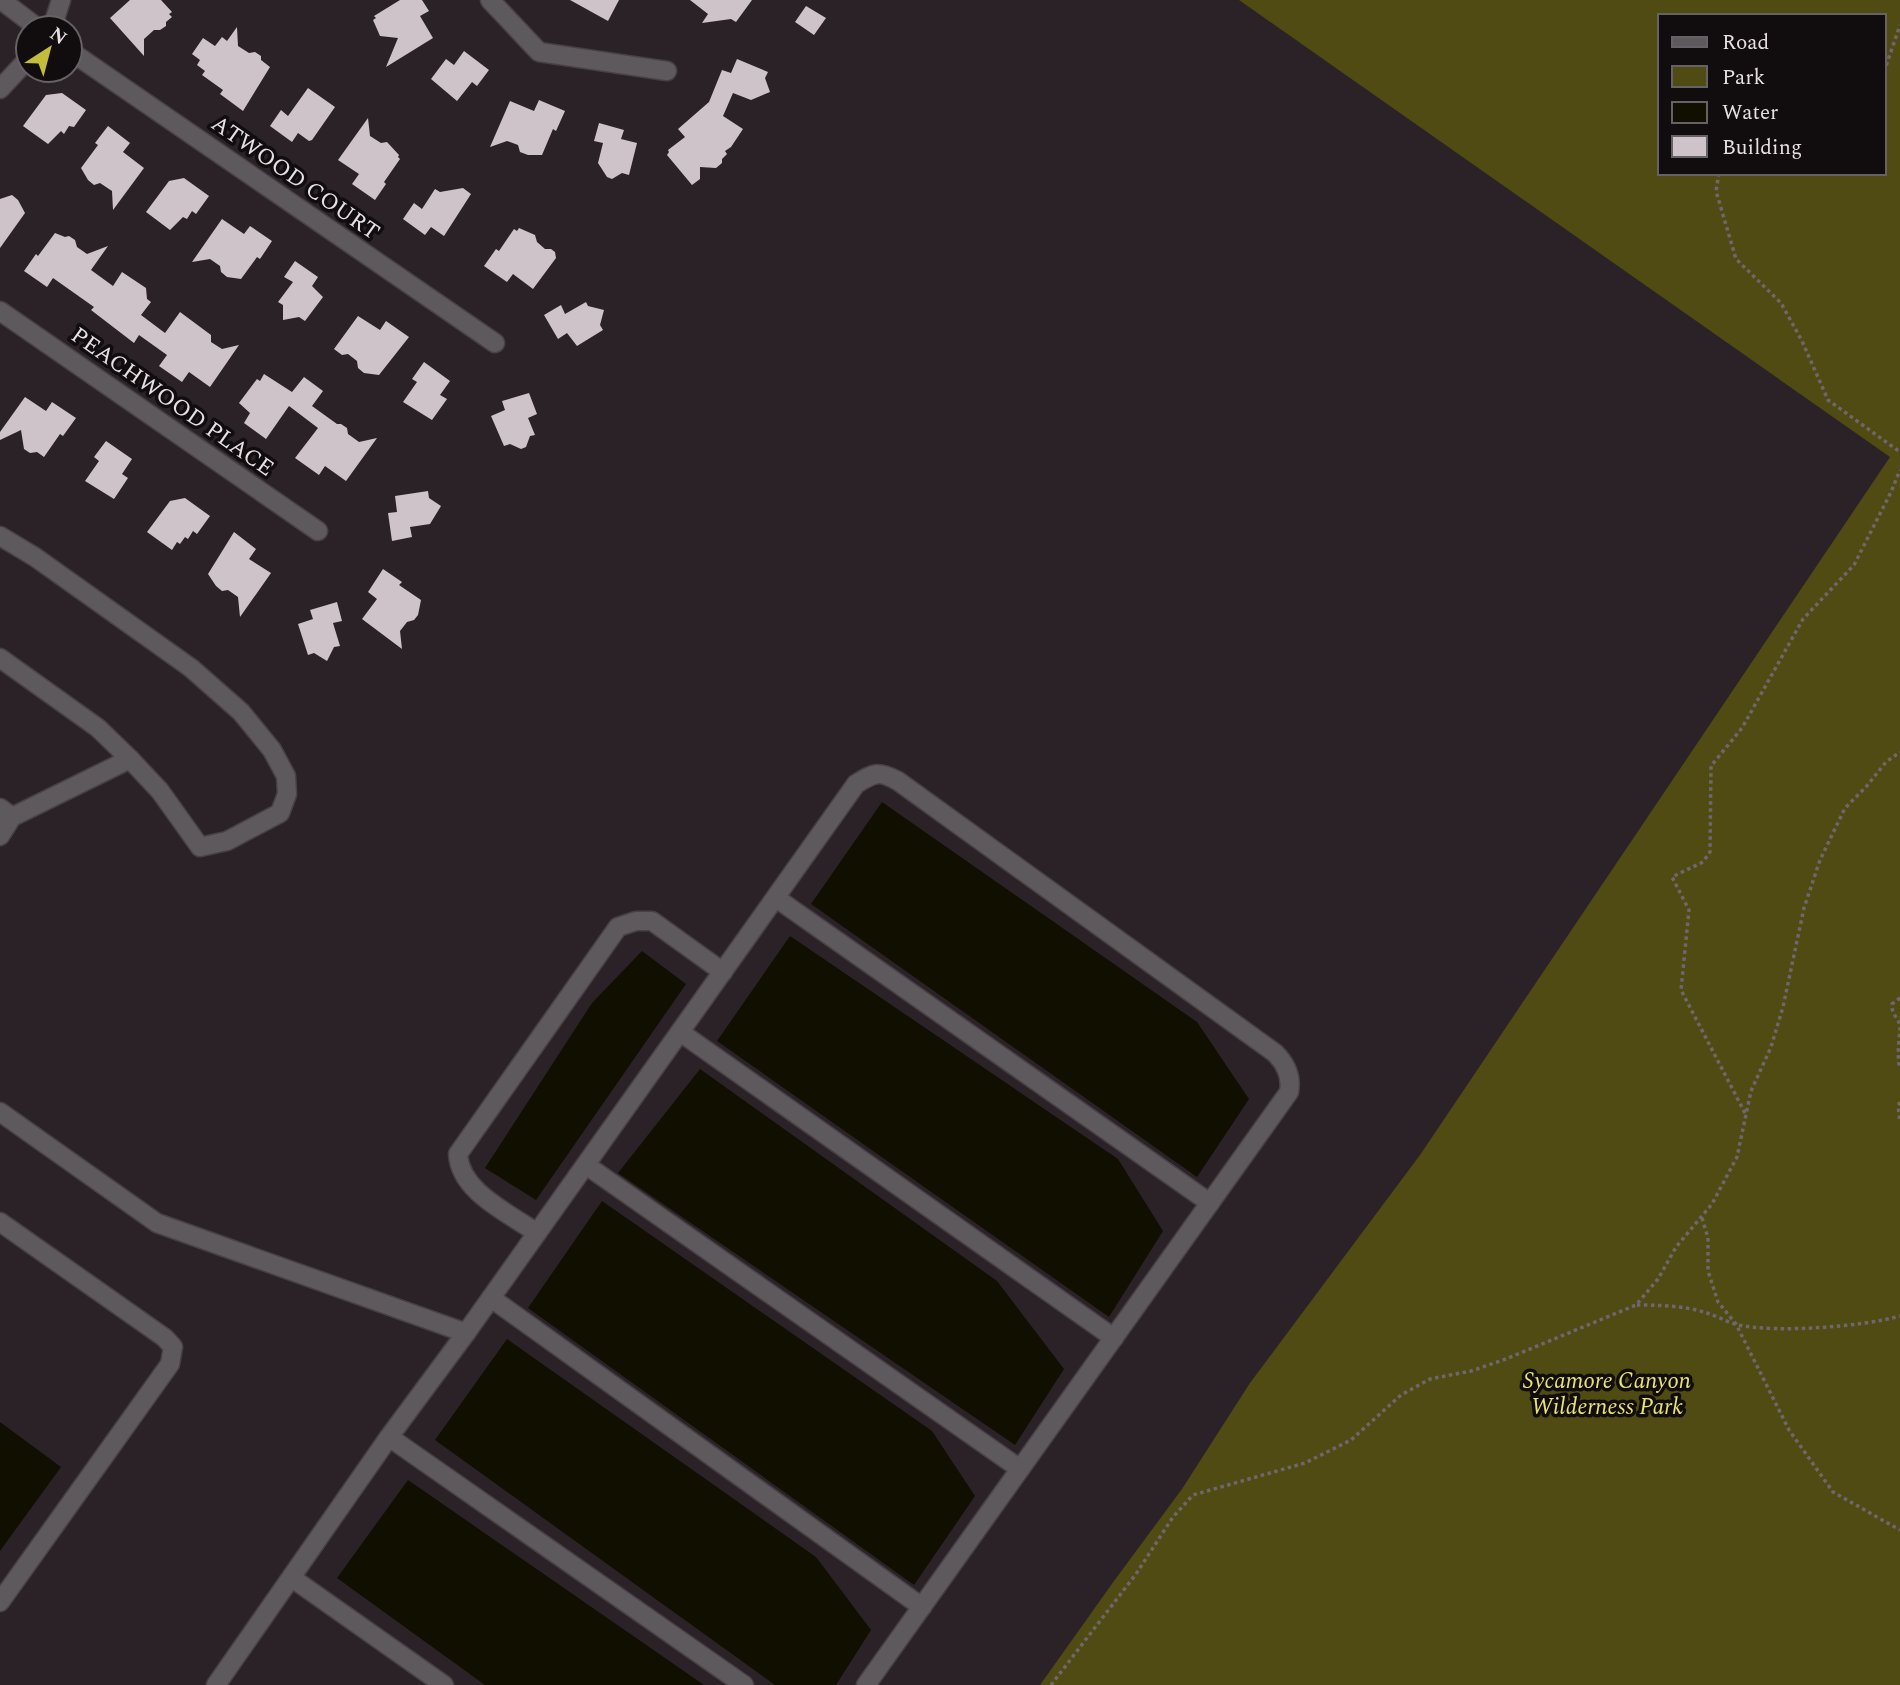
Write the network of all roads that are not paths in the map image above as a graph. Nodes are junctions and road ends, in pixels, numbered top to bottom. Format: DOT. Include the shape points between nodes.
graph roads {
  1 [pos="1,0"];
  2 [pos="490,0"];
  3 [pos="20,14"];
  4 [pos="84,61"];
  5 [pos="667,71"];
  6 [pos="14,74"];
  7 [pos="0,89"];
  8 [pos="0,311"];
  9 [pos="495,343"];
  10 [pos="318,531"];
  11 [pos="0,536"];
  12 [pos="0,658"];
  13 [pos="130,759"];
  14 [pos="6,813"];
  15 [pos="0,836"];
  16 [pos="775,898"];
  17 [pos="723,972"];
  18 [pos="680,1032"];
  19 [pos="0,1112"];
  20 [pos="586,1165"];
  21 [pos="1210,1203"];
  22 [pos="0,1222"];
  23 [pos="537,1233"];
  24 [pos="491,1298"];
  25 [pos="466,1333"];
  26 [pos="1114,1338"];
  27 [pos="389,1437"];
  28 [pos="1020,1469"];
  29 [pos="292,1578"];
  30 [pos="0,1602"];
  31 [pos="922,1607"];
  32 [pos="216,1685"];
  33 [pos="444,1685"];
  34 [pos="744,1685"];
  35 [pos="866,1685"];
  1 -- 3 [label="street"];
  2 -- 5 [label="street" via="539,52"];
  4 -- 9 [label="street, ATWOOD COURT"];
  6 -- 7 [label="street"];
  8 -- 10 [label="street, PEACHWOOD PLACE"];
  11 -- 13 [label="street" via="191,668 241,712 272,750 286,776 287,794 280,813 226,842 200,847 160,791"];
  12 -- 13 [label="street" via="98,728"];
  13 -- 14 [label="street"];
  14 -- 15 [label="street"];
  16 -- 17 [label="street"];
  16 -- 21 [label="street"];
  16 -- 21 [label="street" via="856,785 878,773 898,782 1283,1062 1289,1092"];
  17 -- 18 [label="street"];
  17 -- 23 [label="street" via="652,920 618,927 458,1154 467,1182"];
  18 -- 20 [label="street"];
  18 -- 26 [label="street"];
  19 -- 25 [label="street" via="157,1223"];
  20 -- 23 [label="street"];
  20 -- 28 [label="street"];
  21 -- 26 [label="street"];
  22 -- 30 [label="street" via="173,1347 170,1364"];
  23 -- 24 [label="street"];
  24 -- 25 [label="street"];
  24 -- 31 [label="street"];
  25 -- 27 [label="street"];
  26 -- 28 [label="street"];
  27 -- 29 [label="street"];
  27 -- 34 [label="street"];
  28 -- 31 [label="street"];
  29 -- 32 [label="street"];
  29 -- 33 [label="street"];
  31 -- 35 [label="street"];
}
